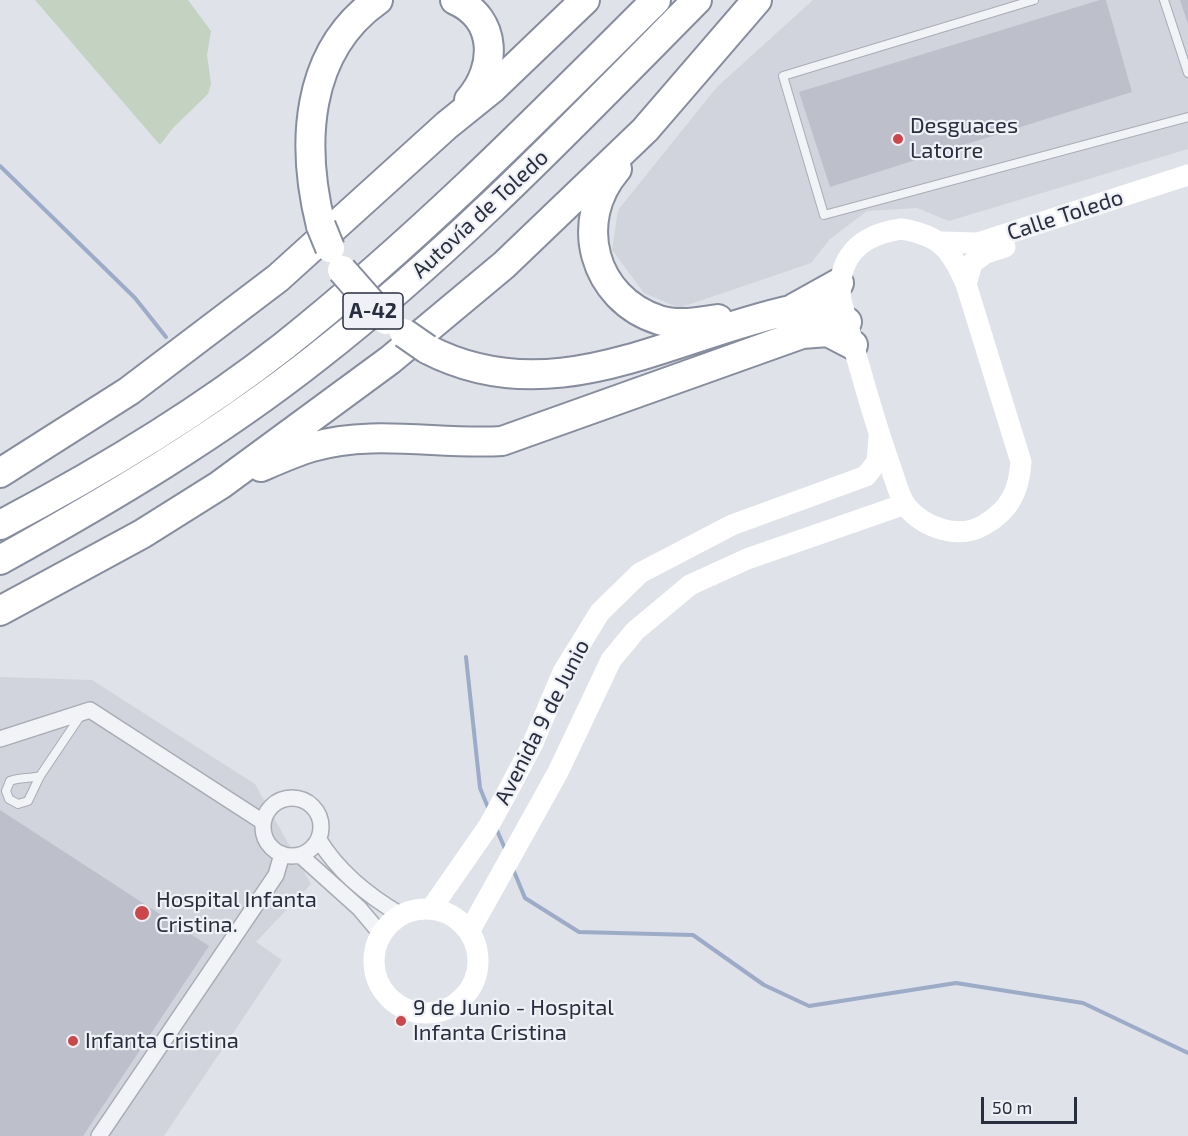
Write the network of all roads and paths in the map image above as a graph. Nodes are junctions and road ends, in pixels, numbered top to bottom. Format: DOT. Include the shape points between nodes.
graph roads {
  1 [pos="378,0"];
  2 [pos="455,0"];
  3 [pos="585,0"];
  4 [pos="656,0"];
  5 [pos="697,0"];
  6 [pos="757,0"];
  7 [pos="1034,0"];
  8 [pos="1164,0"];
  9 [pos="1188,73"];
  10 [pos="1188,117"];
  11 [pos="447,125"];
  12 [pos="645,130"];
  13 [pos="1188,175"];
  14 [pos="1188,190"];
  15 [pos="941,242"];
  16 [pos="839,283"];
  17 [pos="966,284"];
  18 [pos="787,310"];
  19 [pos="207,333"];
  20 [pos="850,333"];
  21 [pos="879,436"];
  22 [pos="0,452"];
  23 [pos="0,473"];
  24 [pos="220,485"];
  25 [pos="905,504"];
  26 [pos="0,525"];
  27 [pos="0,560"];
  28 [pos="7,606"];
  29 [pos="82,713"];
  30 [pos="0,739"];
  31 [pos="39,776"];
  32 [pos="3,789"];
  33 [pos="263,822"];
  34 [pos="319,840"];
  35 [pos="291,855"];
  36 [pos="431,909"];
  37 [pos="401,915"];
  38 [pos="469,932"];
  39 [pos="381,934"];
  40 [pos="99,1136"];
  41 [pos="110,1136"];
  1 -- 18 [label="highway, bridge" via="353,21 327,61 312,113 309,154 314,196 331,248 395,326 427,349 467,367 541,376 628,360"];
  2 -- 11 [label="highway" via="484,23 491,44 486,72 476,92"];
  3 -- 11 [label="highway" via="493,88"];
  4 -- 26 [label="highway, Autovía de Toledo / A-42" via="477,178 282,347 173,425 69,489"];
  5 -- 27 [label="highway, Autovía de Toledo / A-42" via="510,189 412,279 317,358 206,439"];
  6 -- 12 [label="highway"];
  7 -- 10 [label="lane" via="783,76 824,215"];
  8 -- 9 [label="lane"];
  11 -- 19 [label="highway" via="278,278"];
  12 -- 18 [label="highway" via="633,152 609,179 597,206 591,234 596,261 611,290 632,308 660,321 693,323"];
  12 -- 24 [label="highway" via="504,265 390,360"];
  13 -- 15 [label="main road, Calle Toledo" via="978,243"];
  14 -- 17 [label="main road, Calle Toledo" via="986,253 972,263"];
  15 -- 16 [label="main road" via="919,232 883,231 853,251"];
  15 -- 17 [label="main road"];
  16 -- 18 [label="highway"];
  16 -- 20 [label="main road"];
  17 -- 25 [label="main road" via="1021,462 1020,483 998,517 969,530 938,529"];
  18 -- 20 [label="highway" via="819,309"];
  19 -- 22 [label="highway" via="27,440"];
  19 -- 23 [label="highway" via="129,391"];
  20 -- 21 [label="main road"];
  20 -- 24 [label="highway" via="802,333 502,441 391,438 314,446"];
  21 -- 25 [label="main road"];
  21 -- 36 [label="main road, Avenida 9 de Junio" via="877,462 866,476 732,525 640,573 600,612 563,672 533,742 492,819"];
  24 -- 28 [label="highway" via="142,534"];
  25 -- 38 [label="main road, Avenida 9 de Junio" via="747,559 690,585 635,631 611,660 558,772"];
  29 -- 30 [label="street"];
  29 -- 31 [label="lane"];
  29 -- 33 [label="street" via="90,710"];
  31 -- 32 [label="lane" via="19,777"];
  31 -- 32 [label="lane" via="28,801 18,804"];
  33 -- 34 [label="street" via="272,806 297,798 319,814"];
  33 -- 35 [label="street" via="267,842"];
  34 -- 35 [label="street" via="307,852"];
  34 -- 37 [label="street" via="327,854 377,901"];
  35 -- 39 [label="street" via="359,908"];
  35 -- 40 [label="street"];
  35 -- 41 [label="street" via="291,867"];
  36 -- 37 [label="main road"];
  36 -- 38 [label="main road" via="457,919"];
  37 -- 39 [label="main road"];
  38 -- 39 [label="main road" via="476,946 475,979 467,993 448,1008 424,1013 404,1008 382,989 374,962"];
}
